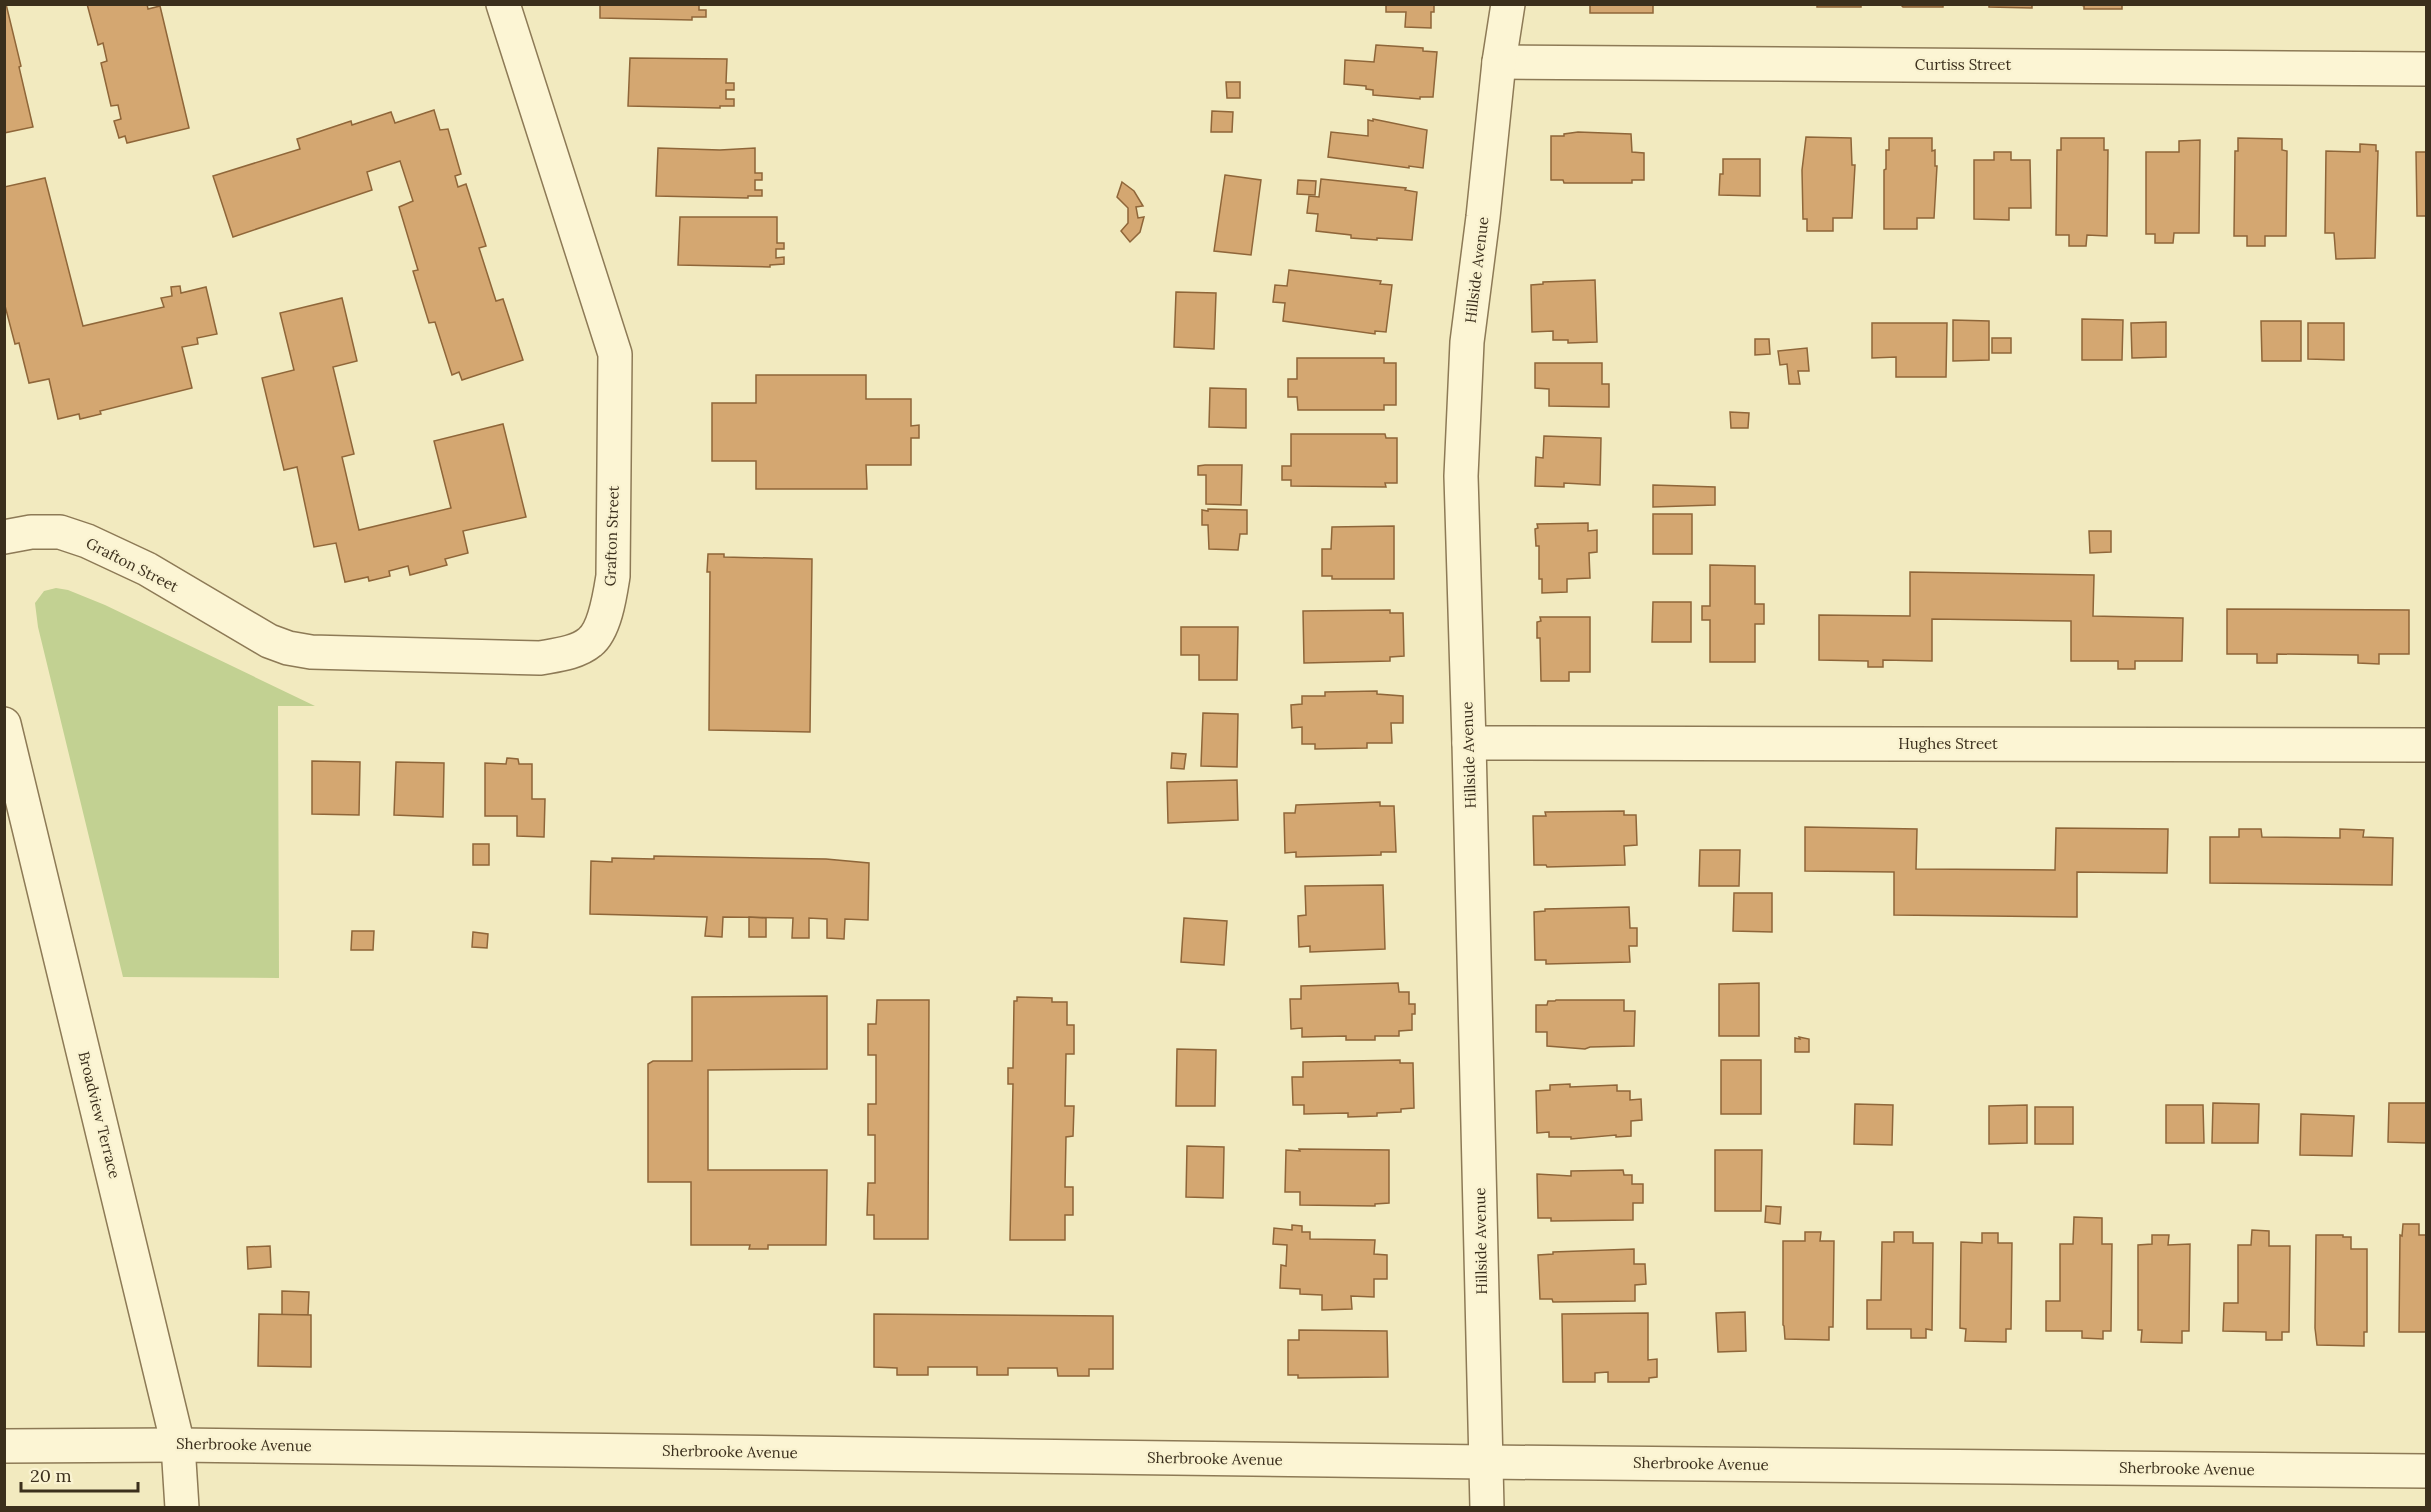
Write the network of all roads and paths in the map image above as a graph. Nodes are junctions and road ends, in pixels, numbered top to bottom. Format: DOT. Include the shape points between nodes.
graph roads {
  1 [pos="503,4"];
  2 [pos="1508,4"];
  3 [pos="1499,62"];
  4 [pos="2427,69"];
  5 [pos="4,537"];
  6 [pos="4,724"];
  7 [pos="1469,743"];
  8 [pos="2427,745"];
  9 [pos="178,1444"];
  10 [pos="4,1446"];
  11 [pos="1486,1462"];
  12 [pos="2427,1471"];
  13 [pos="182,1508"];
  14 [pos="1487,1508"];
  1 -- 5 [label="street, Grafton Street" via="615,354 613,576 608,611 590,642 566,654 540,658 300,650 269,641 147,569 87,541 60,532"];
  2 -- 3 [label="street, Hillside Avenue"];
  3 -- 4 [label="street, Curtiss Street"];
  3 -- 7 [label="street, Hillside Avenue" via="1467,342 1461,476"];
  6 -- 9 [label="street, Broadview Terrace"];
  7 -- 8 [label="street, Hughes Street"];
  7 -- 11 [label="street, Hillside Avenue"];
  9 -- 10 [label="street, Sherbrooke Avenue"];
  9 -- 11 [label="street, Sherbrooke Avenue"];
  9 -- 13 [label="street, Broadview Terrace"];
  11 -- 12 [label="street, Sherbrooke Avenue"];
  11 -- 14 [label="street, Hillside Avenue"];
}
